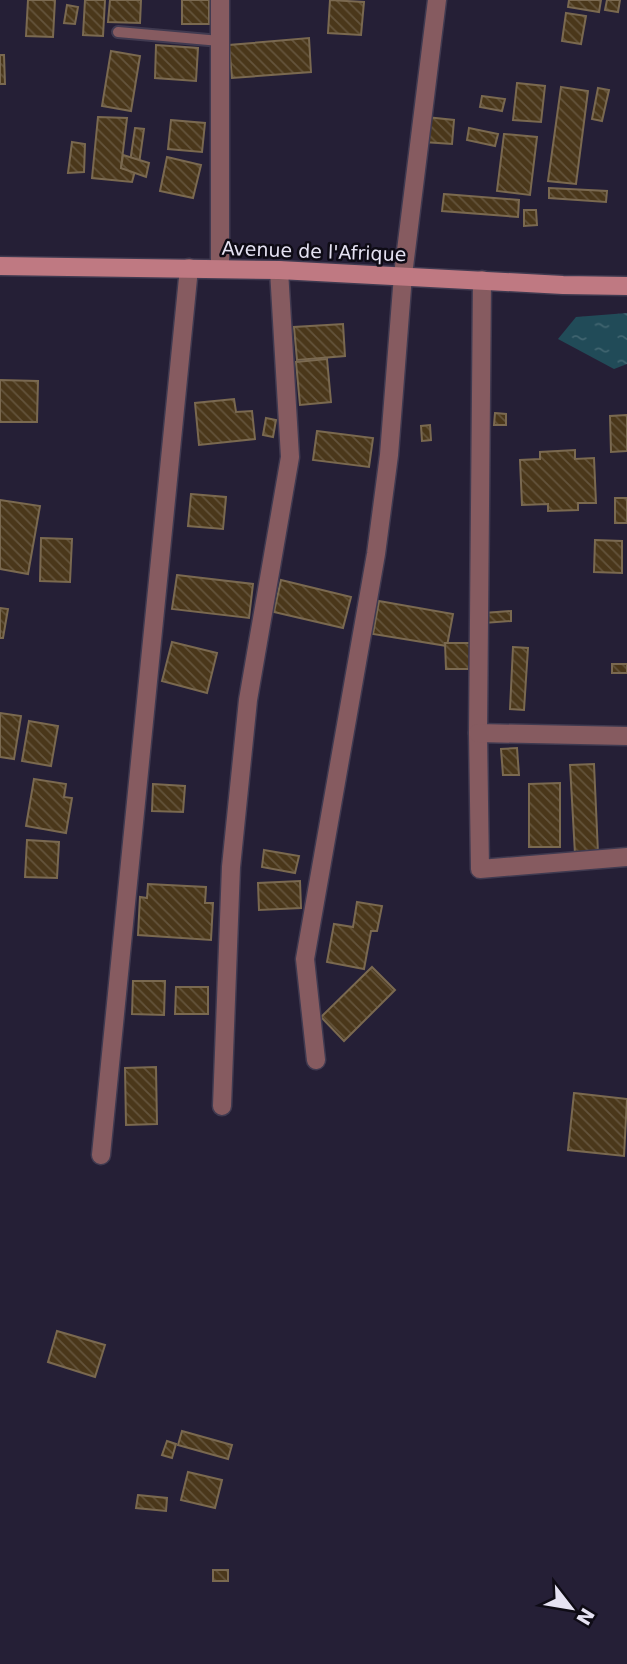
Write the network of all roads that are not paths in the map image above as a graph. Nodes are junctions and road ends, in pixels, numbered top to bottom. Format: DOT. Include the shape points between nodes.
graph roads {
  1 [pos="220,0"];
  2 [pos="437,0"];
  3 [pos="118,32"];
  4 [pos="220,41"];
  5 [pos="0,266"];
  6 [pos="189,268"];
  7 [pos="220,268"];
  8 [pos="279,270"];
  9 [pos="403,275"];
  10 [pos="482,280"];
  11 [pos="627,286"];
  12 [pos="478,733"];
  13 [pos="627,736"];
  14 [pos="627,856"];
  15 [pos="316,1060"];
  16 [pos="222,1106"];
  17 [pos="102,1155"];
  1 -- 4 [label="street"];
  2 -- 9 [label="street"];
  3 -- 4 [label="lane"];
  4 -- 7 [label="street"];
  5 -- 6 [label="main road, Avenue de l'Afrique"];
  6 -- 7 [label="main road, Avenue de l'Afrique"];
  6 -- 17 [label="street"];
  7 -- 8 [label="main road, Avenue de l'Afrique"];
  8 -- 9 [label="main road, Avenue de l'Afrique"];
  8 -- 16 [label="street" via="290,457 246,725 231,867"];
  9 -- 10 [label="main road, Avenue de l'Afrique"];
  9 -- 15 [label="street" via="376,554 305,959"];
  10 -- 11 [label="main road, Avenue de l'Afrique"];
  10 -- 12 [label="street"];
  12 -- 13 [label="street"];
  12 -- 14 [label="street" via="480,869"];
}
